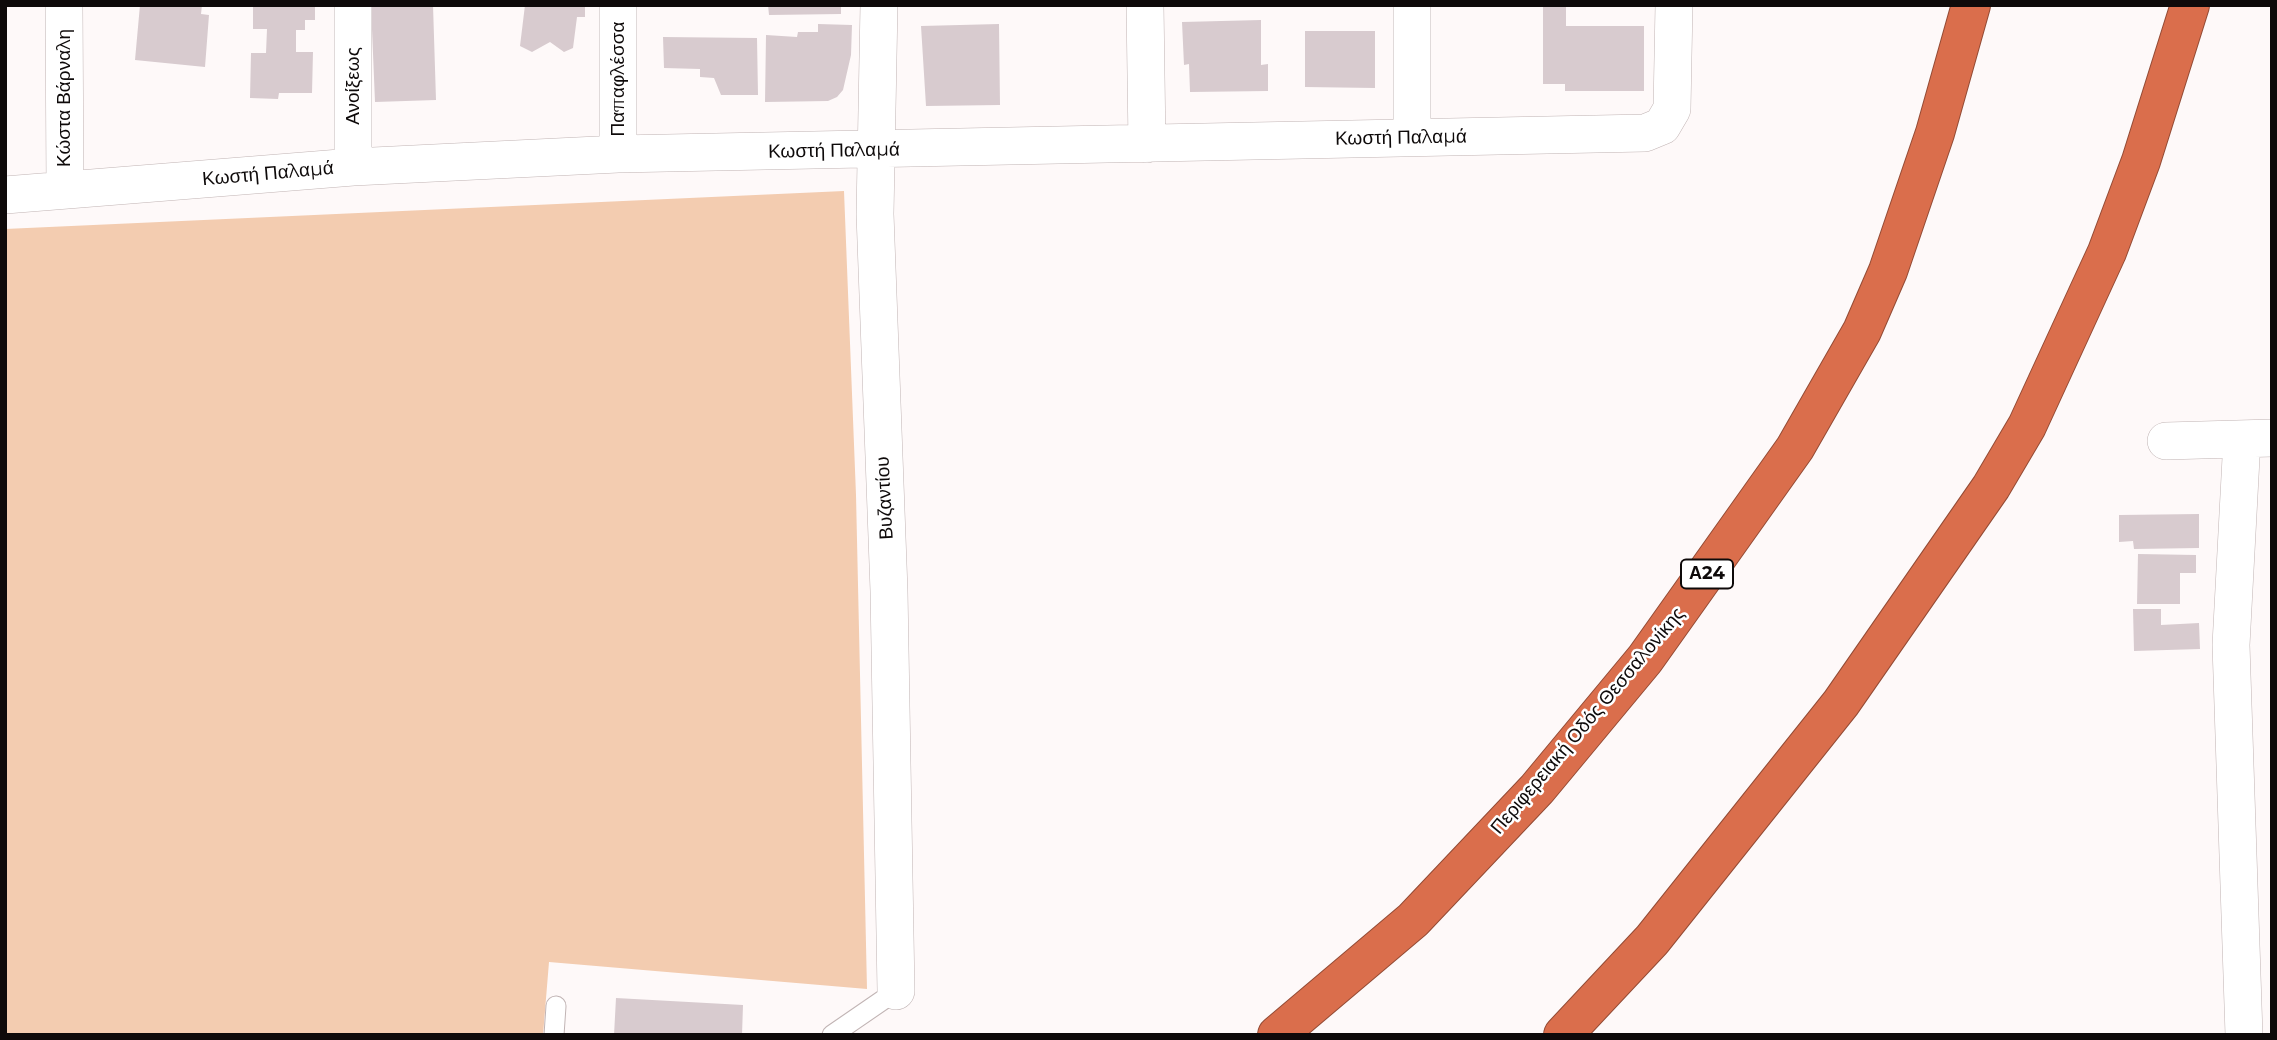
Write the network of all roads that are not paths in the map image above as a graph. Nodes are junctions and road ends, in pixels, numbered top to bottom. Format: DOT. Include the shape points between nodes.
graph roads {
  1 [pos="64,5"];
  2 [pos="353,5"];
  3 [pos="618,5"];
  4 [pos="879,5"];
  5 [pos="1145,5"];
  6 [pos="1412,5"];
  7 [pos="1674,5"];
  8 [pos="1971,5"];
  9 [pos="2190,5"];
  10 [pos="1412,138"];
  11 [pos="1147,144"];
  12 [pos="875,150"];
  13 [pos="618,153"];
  14 [pos="353,167"];
  15 [pos="65,190"];
  16 [pos="5,195"];
  17 [pos="2257,438"];
  18 [pos="2166,442"];
  19 [pos="896,991"];
  20 [pos="556,1006"];
  21 [pos="836,1033"];
  22 [pos="554,1035"];
  23 [pos="1277,1035"];
  24 [pos="1563,1035"];
  25 [pos="2244,1035"];
  1 -- 15 [label="street, Κώστα Βάρναλη"];
  2 -- 14 [label="street, Ανοίξεως"];
  3 -- 13 [label="street, Παπαφλέσσα"];
  4 -- 12 [label="street, Βυζαντίου"];
  5 -- 11 [label="street"];
  6 -- 10 [label="street"];
  7 -- 10 [label="street, Κωστή Παλαμά" via="1672,104 1662,126 1645,133"];
  8 -- 23 [label="highway, Περιφερειακή Οδός Θεσσαλονίκης / Α24" via="1888,271 1832,387 1781,469 1644,659 1536,789 1413,920"];
  9 -- 24 [label="highway" via="2107,252 2027,426 1991,487 1841,702 1652,940"];
  10 -- 11 [label="street, Κωστή Παλαμά"];
  11 -- 12 [label="street, Κωστή Παλαμά"];
  12 -- 13 [label="street, Κωστή Παλαμά"];
  12 -- 19 [label="street, Βυζαντίου"];
  13 -- 14 [label="street, Κωστή Παλαμά"];
  14 -- 15 [label="street, Κωστή Παλαμά"];
  15 -- 16 [label="street, Κωστή Παλαμά"];
  17 -- 18 [label="street"];
  17 -- 25 [label="street" via="2231,645"];
  19 -- 21 [label="lane"];
  20 -- 22 [label="lane"];
}
